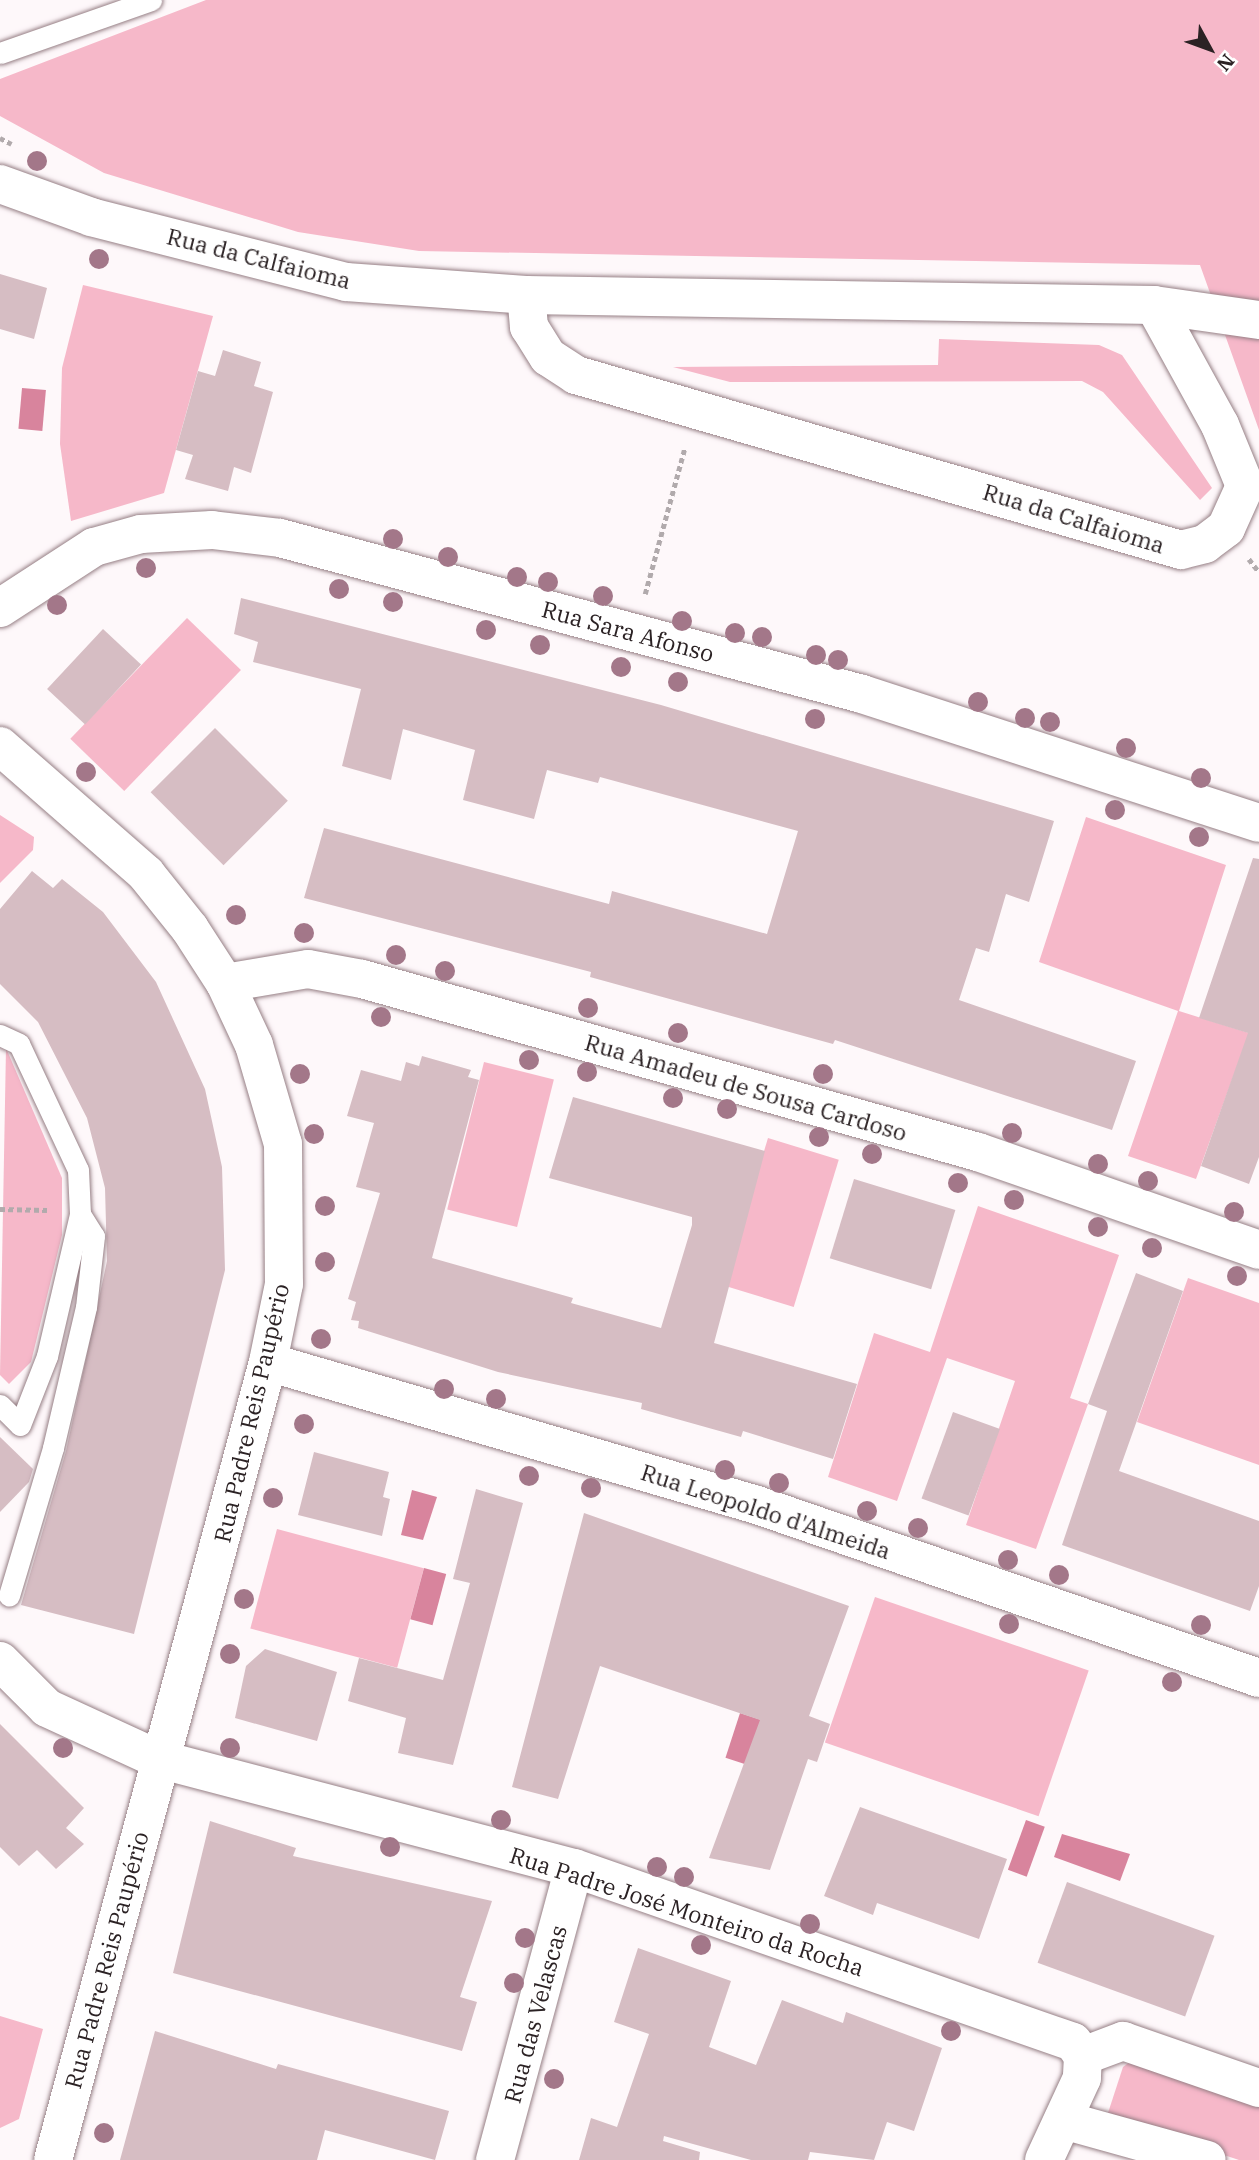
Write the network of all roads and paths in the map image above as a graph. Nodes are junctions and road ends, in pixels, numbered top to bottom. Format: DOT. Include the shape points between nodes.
graph roads {
  1 [pos="151,0"];
  2 [pos="0,53"];
  3 [pos="0,184"];
  4 [pos="526,295"];
  5 [pos="1154,305"];
  6 [pos="1259,320"];
  7 [pos="688,436"];
  8 [pos="644,598"];
  9 [pos="0,608"];
  10 [pos="0,746"];
  11 [pos="1259,823"];
  12 [pos="225,983"];
  13 [pos="0,1035"];
  14 [pos="0,1209"];
  15 [pos="80,1214"];
  16 [pos="1259,1250"];
  17 [pos="268,1362"];
  18 [pos="0,1405"];
  19 [pos="24,1545"];
  20 [pos="0,1558"];
  21 [pos="9,1595"];
  22 [pos="0,1661"];
  23 [pos="1259,1678"];
  24 [pos="158,1759"];
  25 [pos="574,1868"];
  26 [pos="1083,2056"];
  27 [pos="1259,2088"];
  28 [pos="1063,2120"];
  29 [pos="53,2160"];
  30 [pos="495,2160"];
  31 [pos="1044,2160"];
  32 [pos="1207,2160"];
  1 -- 2 [label="lane"];
  3 -- 4 [label="street, Rua da Calfaioma" via="92,217 346,282"];
  4 -- 5 [label="street, Rua da Calfaioma"];
  4 -- 5 [label="street, Rua da Calfaioma" via="529,327 548,357 576,375 1181,550 1205,544 1226,528 1245,486 1220,425"];
  5 -- 6 [label="street"];
  7 -- 8 [label="path"];
  9 -- 11 [label="street, Rua Sara Afonso" via="94,547 141,534 212,530 280,538 862,694"];
  10 -- 12 [label="street, Rua Padre Reis Paupério" via="146,874"];
  12 -- 16 [label="street, Rua Amadeu de Sousa Cardoso" via="308,969 362,979 978,1152"];
  12 -- 17 [label="street, Rua Padre Reis Paupério" via="254,1045 283,1144 284,1284"];
  13 -- 15 [label="lane" via="19,1044 78,1170"];
  14 -- 15 [label="path" via="40,1208 62,1219"];
  15 -- 18 [label="lane" via="47,1356 20,1425"];
  15 -- 19 [label="lane" via="94,1236 92,1271 53,1448"];
  17 -- 23 [label="street, Rua Leopoldo d'Almeida" via="757,1504"];
  17 -- 24 [label="street, Rua Padre Reis Paupério" via="183,1685"];
  19 -- 20 [label="lane"];
  19 -- 21 [label="lane"];
  22 -- 24 [label="street, Rua Padre José Monteiro da Rocha" via="47,1708"];
  24 -- 25 [label="street, Rua Padre José Monteiro da Rocha"];
  24 -- 29 [label="street, Rua Padre Reis Paupério"];
  25 -- 26 [label="street, Rua Padre José Monteiro da Rocha" via="1073,2042"];
  25 -- 30 [label="street, Rua das Velascas"];
  26 -- 27 [label="street" via="1123,2041"];
  26 -- 28 [label="street" via="1082,2078"];
  28 -- 31 [label="street"];
  28 -- 32 [label="street"];
}
